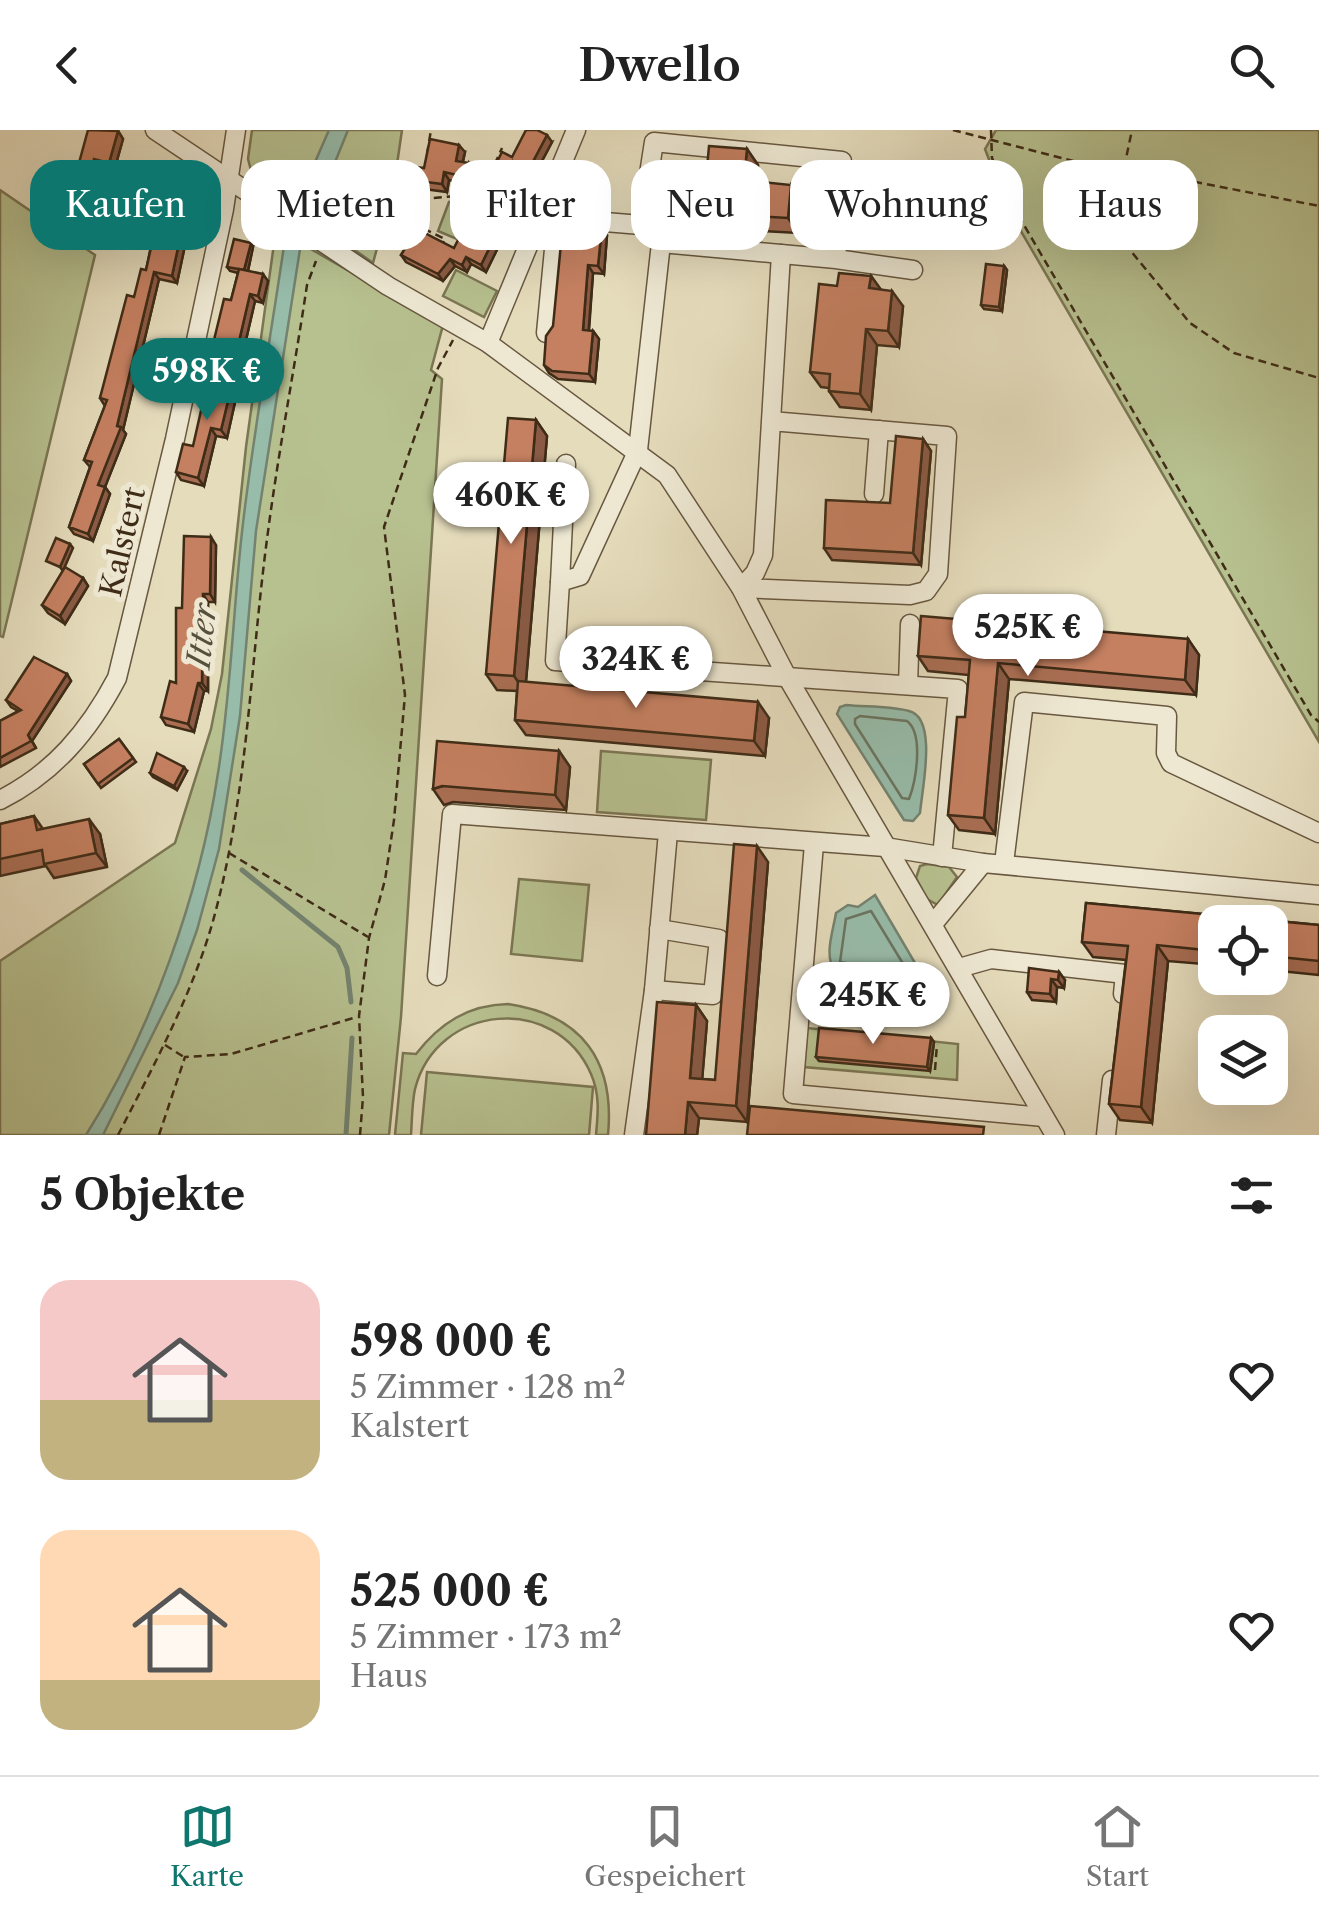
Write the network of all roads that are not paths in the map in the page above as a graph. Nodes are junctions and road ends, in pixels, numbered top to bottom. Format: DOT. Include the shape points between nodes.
graph roads {
  1 [pos="155,130"];
  2 [pos="236,130"];
  3 [pos="576,130"];
  4 [pos="651,160"];
  5 [pos="228,182"];
  6 [pos="631,224"];
  7 [pos="660,250"];
  8 [pos="741,250"];
  9 [pos="781,254"];
  10 [pos="836,258"];
  11 [pos="912,270"];
  12 [pos="546,333"];
  13 [pos="488,343"];
  14 [pos="771,421"];
  15 [pos="880,430"];
  16 [pos="638,450"];
  17 [pos="566,464"];
  18 [pos="874,494"];
  19 [pos="560,582"];
  20 [pos="741,588"];
  21 [pos="910,624"];
  22 [pos="786,675"];
  23 [pos="908,685"];
  24 [pos="0,800"];
  25 [pos="668,832"];
  26 [pos="1319,833"];
  27 [pos="814,844"];
  28 [pos="885,847"];
  29 [pos="942,857"];
  30 [pos="983,863"];
  31 [pos="1004,863"];
  32 [pos="1319,895"];
  33 [pos="934,924"];
  34 [pos="659,929"];
  35 [pos="958,968"];
  36 [pos="437,976"];
  37 [pos="654,990"];
  38 [pos="1120,1012"];
  39 [pos="1114,1070"];
  40 [pos="1044,1117"];
  41 [pos="634,1135"];
  42 [pos="1054,1135"];
  43 [pos="1106,1135"];
  1 -- 5 [label="street"];
  2 -- 5 [label="street, Kalstert"];
  3 -- 13 [label="street"];
  4 -- 10 [label="street" via="654,142 842,161"];
  5 -- 13 [label="street" via="315,245"];
  5 -- 24 [label="street, Kalstert" via="116,678 100,710 52,767"];
  6 -- 12 [label="street" via="557,218"];
  7 -- 16 [label="street"];
  8 -- 9 [label="street"];
  9 -- 10 [label="street"];
  9 -- 14 [label="street"];
  10 -- 11 [label="street"];
  13 -- 16 [label="street"];
  14 -- 15 [label="street"];
  14 -- 20 [label="street" via="762,555"];
  15 -- 18 [label="street"];
  15 -- 20 [label="street" via="947,436 938,574 926,591 910,596"];
  16 -- 19 [label="street" via="580,576"];
  16 -- 20 [label="street" via="668,474"];
  17 -- 19 [label="street"];
  19 -- 22 [label="street" via="556,661"];
  20 -- 22 [label="street"];
  21 -- 23 [label="street"];
  22 -- 23 [label="street"];
  22 -- 28 [label="street"];
  23 -- 29 [label="street" via="958,689"];
  25 -- 27 [label="street"];
  25 -- 34 [label="street"];
  25 -- 36 [label="street" via="452,814"];
  26 -- 31 [label="street" via="1172,762 1167,716 1024,702"];
  27 -- 28 [label="street"];
  27 -- 40 [label="street" via="794,1094"];
  28 -- 29 [label="street"];
  28 -- 33 [label="street"];
  29 -- 30 [label="street"];
  30 -- 31 [label="street"];
  30 -- 33 [label="street"];
  31 -- 32 [label="street"];
  33 -- 35 [label="street"];
  34 -- 37 [label="street"];
  34 -- 37 [label="street" via="718,939 713,995"];
  35 -- 38 [label="street" via="991,959 1125,974"];
  35 -- 40 [label="street"];
  37 -- 41 [label="street"];
  39 -- 43 [label="street"];
  40 -- 42 [label="street"];
}
